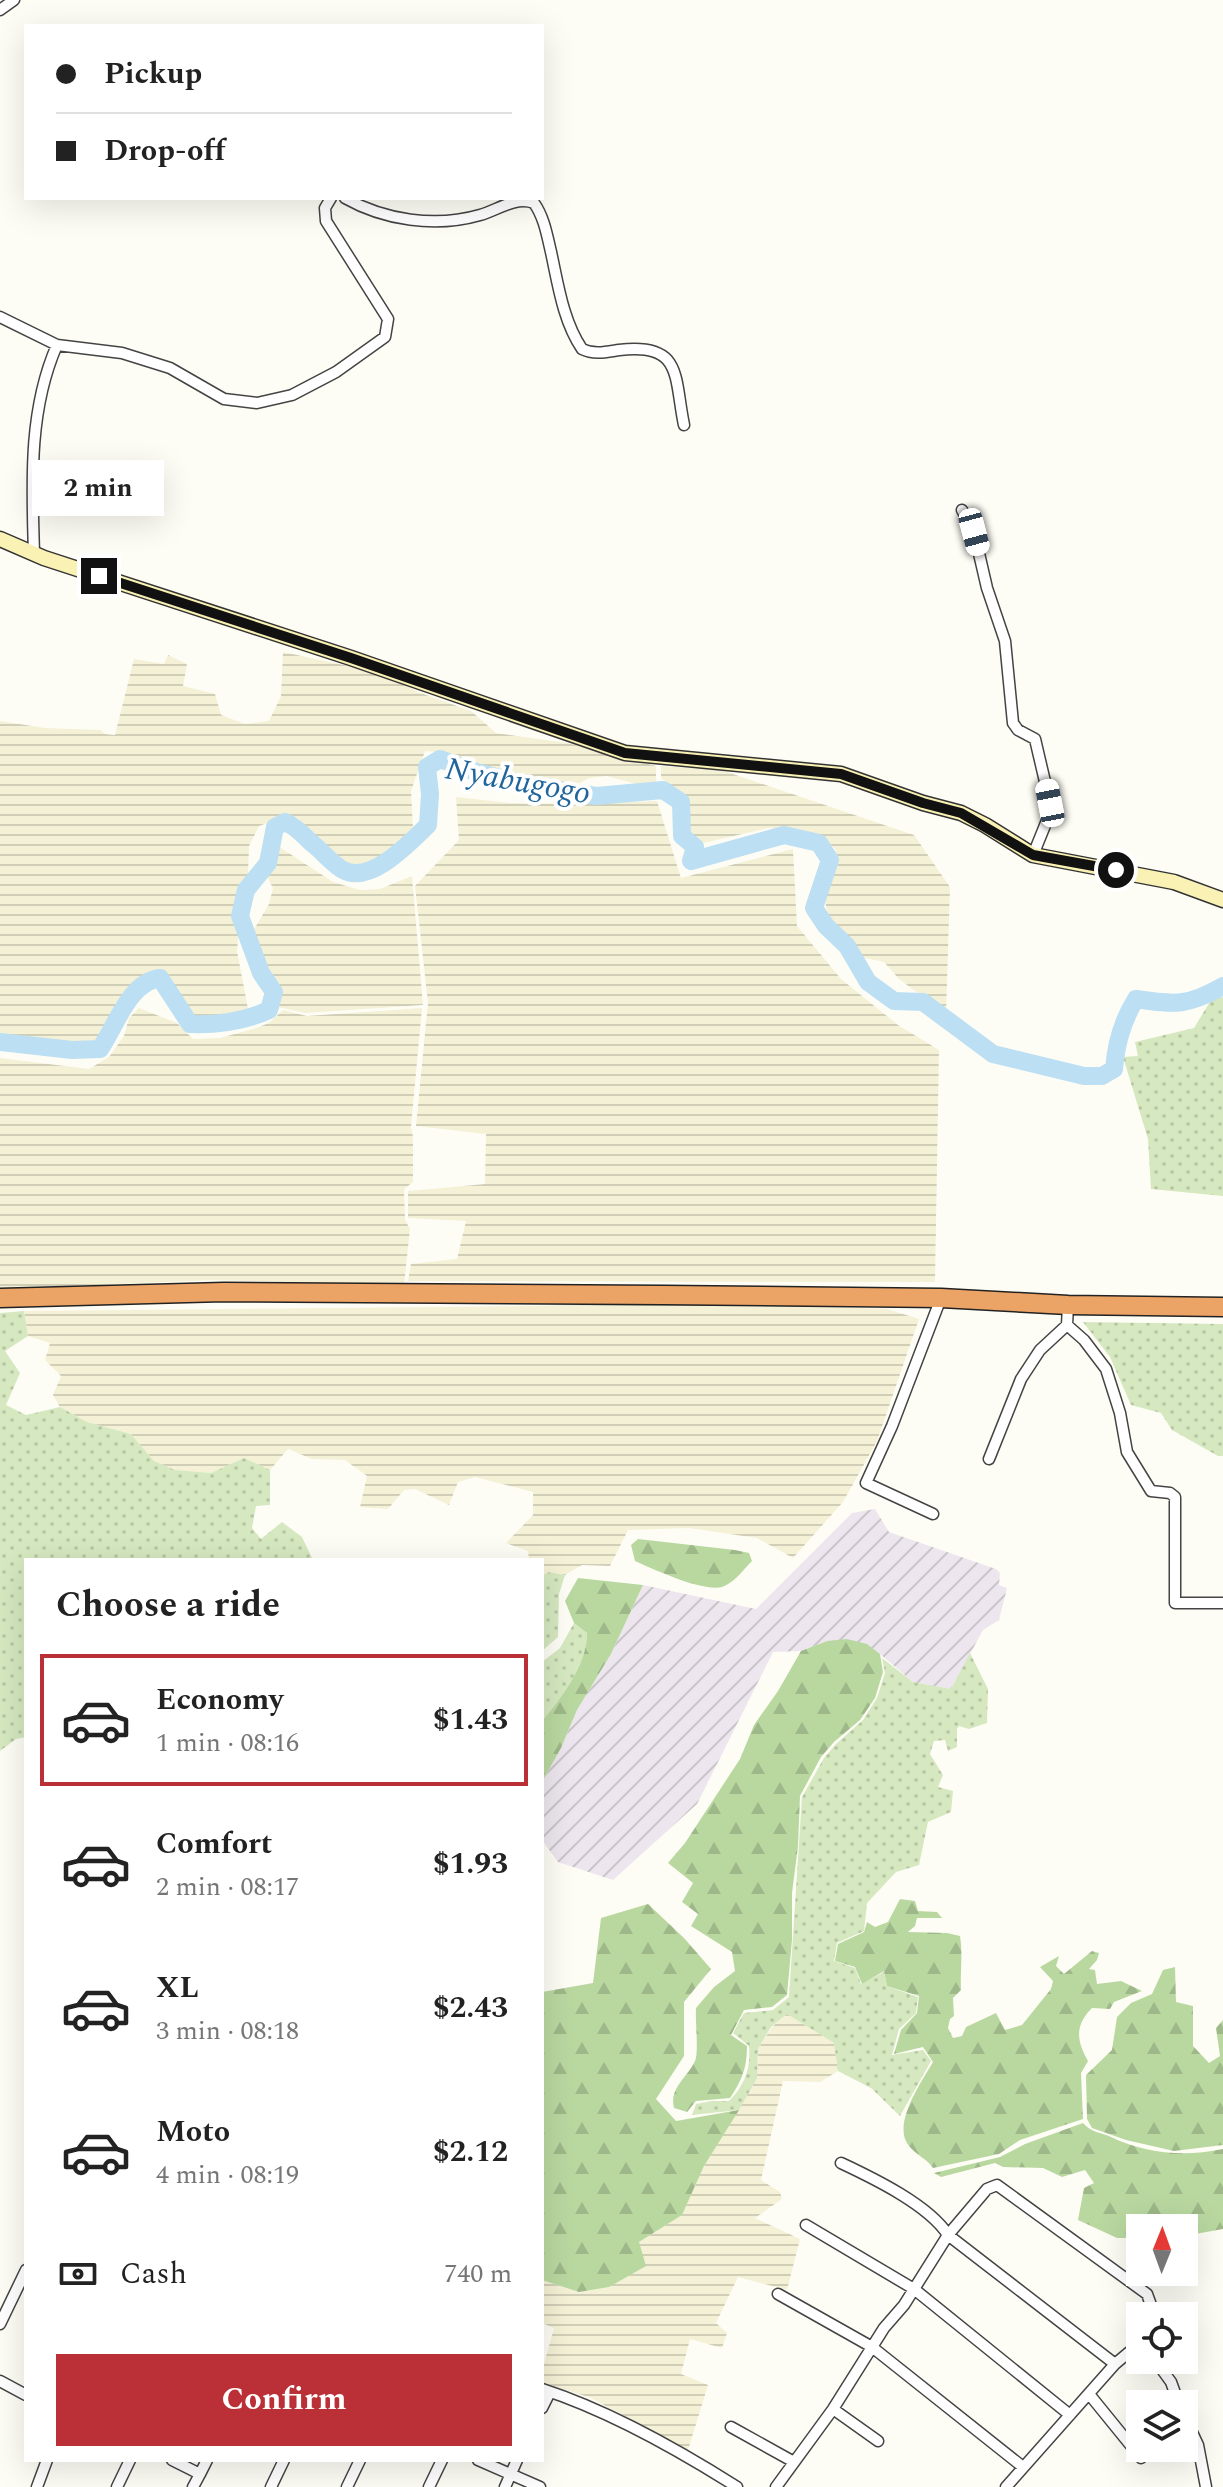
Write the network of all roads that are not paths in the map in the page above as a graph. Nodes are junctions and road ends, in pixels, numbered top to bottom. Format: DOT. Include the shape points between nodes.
graph roads {
  1 [pos="14,0"];
  2 [pos="0,10"];
  3 [pos="330,200"];
  4 [pos="349,200"];
  5 [pos="0,317"];
  6 [pos="57,345"];
  7 [pos="684,425"];
  8 [pos="962,510"];
  9 [pos="0,539"];
  10 [pos="34,554"];
  11 [pos="1033,855"];
  12 [pos="1223,900"];
  13 [pos="0,1298"];
  14 [pos="941,1298"];
  15 [pos="1068,1305"];
  16 [pos="1223,1307"];
  17 [pos="1067,1325"];
  18 [pos="989,1459"];
  19 [pos="933,1514"];
  20 [pos="1223,1603"];
  21 [pos="841,2163"];
  22 [pos="806,2225"];
  23 [pos="948,2235"];
  24 [pos="24,2274"];
  25 [pos="914,2289"];
  26 [pos="778,2294"];
  27 [pos="1150,2302"];
  28 [pos="0,2324"];
  29 [pos="872,2347"];
  30 [pos="1126,2355"];
  31 [pos="1115,2364"];
  32 [pos="0,2381"];
  33 [pos="546,2390"];
  34 [pos="24,2394"];
  35 [pos="1089,2394"];
  36 [pos="833,2409"];
  37 [pos="1070,2415"];
  38 [pos="731,2427"];
  39 [pos="1126,2440"];
  40 [pos="878,2441"];
  41 [pos="1198,2445"];
  42 [pos="46,2462"];
  43 [pos="129,2462"];
  44 [pos="176,2462"];
  45 [pos="206,2462"];
  46 [pos="283,2462"];
  47 [pos="359,2462"];
  48 [pos="441,2462"];
  49 [pos="482,2462"];
  50 [pos="516,2462"];
  51 [pos="794,2462"];
  52 [pos="1023,2467"];
  53 [pos="200,2474"];
  54 [pos="510,2475"];
  55 [pos="37,2487"];
  56 [pos="117,2487"];
  57 [pos="193,2487"];
  58 [pos="271,2487"];
  59 [pos="347,2487"];
  60 [pos="429,2487"];
  61 [pos="505,2487"];
  62 [pos="540,2487"];
  63 [pos="737,2487"];
  64 [pos="776,2487"];
  65 [pos="1006,2487"];
  66 [pos="1206,2487"];
  1 -- 2 [label="street"];
  3 -- 6 [label="street" via="326,221 389,326 376,345 322,381 277,400 240,402 144,359"];
  4 -- 7 [label="street" via="375,213 441,221 481,215 520,201 534,203 546,230 562,301 582,349 644,349 664,355 677,383"];
  5 -- 6 [label="street"];
  6 -- 10 [label="street" via="38,408 32,471"];
  8 -- 11 [label="street" via="974,532 1005,641 1013,723 1035,739 1049,795 1048,818"];
  9 -- 10 [label="main road"];
  10 -- 11 [label="main road" via="625,753 841,774 961,813"];
  11 -- 12 [label="main road" via="1159,879"];
  13 -- 14 [label="highway" via="224,1292"];
  14 -- 15 [label="highway"];
  14 -- 19 [label="street" via="866,1483"];
  15 -- 16 [label="highway"];
  15 -- 17 [label="street"];
  17 -- 18 [label="street" via="1040,1350 1021,1379"];
  17 -- 20 [label="street" via="1106,1369 1127,1452 1147,1488 1175,1497 1175,1603"];
  21 -- 23 [label="street" via="902,2196"];
  22 -- 25 [label="street"];
  23 -- 25 [label="street"];
  23 -- 27 [label="street" via="987,2189 997,2185 1147,2294"];
  23 -- 31 [label="street"];
  24 -- 28 [label="street"];
  25 -- 29 [label="street"];
  25 -- 37 [label="street"];
  26 -- 29 [label="street"];
  29 -- 36 [label="street"];
  29 -- 52 [label="street"];
  30 -- 31 [label="street"];
  31 -- 35 [label="street"];
  32 -- 34 [label="street"];
  33 -- 63 [label="street" via="630,2426"];
  35 -- 37 [label="street"];
  35 -- 39 [label="street"];
  36 -- 40 [label="street"];
  36 -- 51 [label="street"];
  37 -- 52 [label="street"];
  38 -- 51 [label="street"];
  41 -- 66 [label="street"];
  42 -- 55 [label="street"];
  43 -- 56 [label="street"];
  44 -- 53 [label="street"];
  45 -- 53 [label="street"];
  46 -- 58 [label="street"];
  47 -- 59 [label="street"];
  48 -- 60 [label="street"];
  49 -- 54 [label="street"];
  50 -- 54 [label="street"];
  51 -- 64 [label="street"];
  52 -- 65 [label="street"];
  53 -- 57 [label="street"];
  54 -- 61 [label="street"];
  54 -- 62 [label="street"];
}
